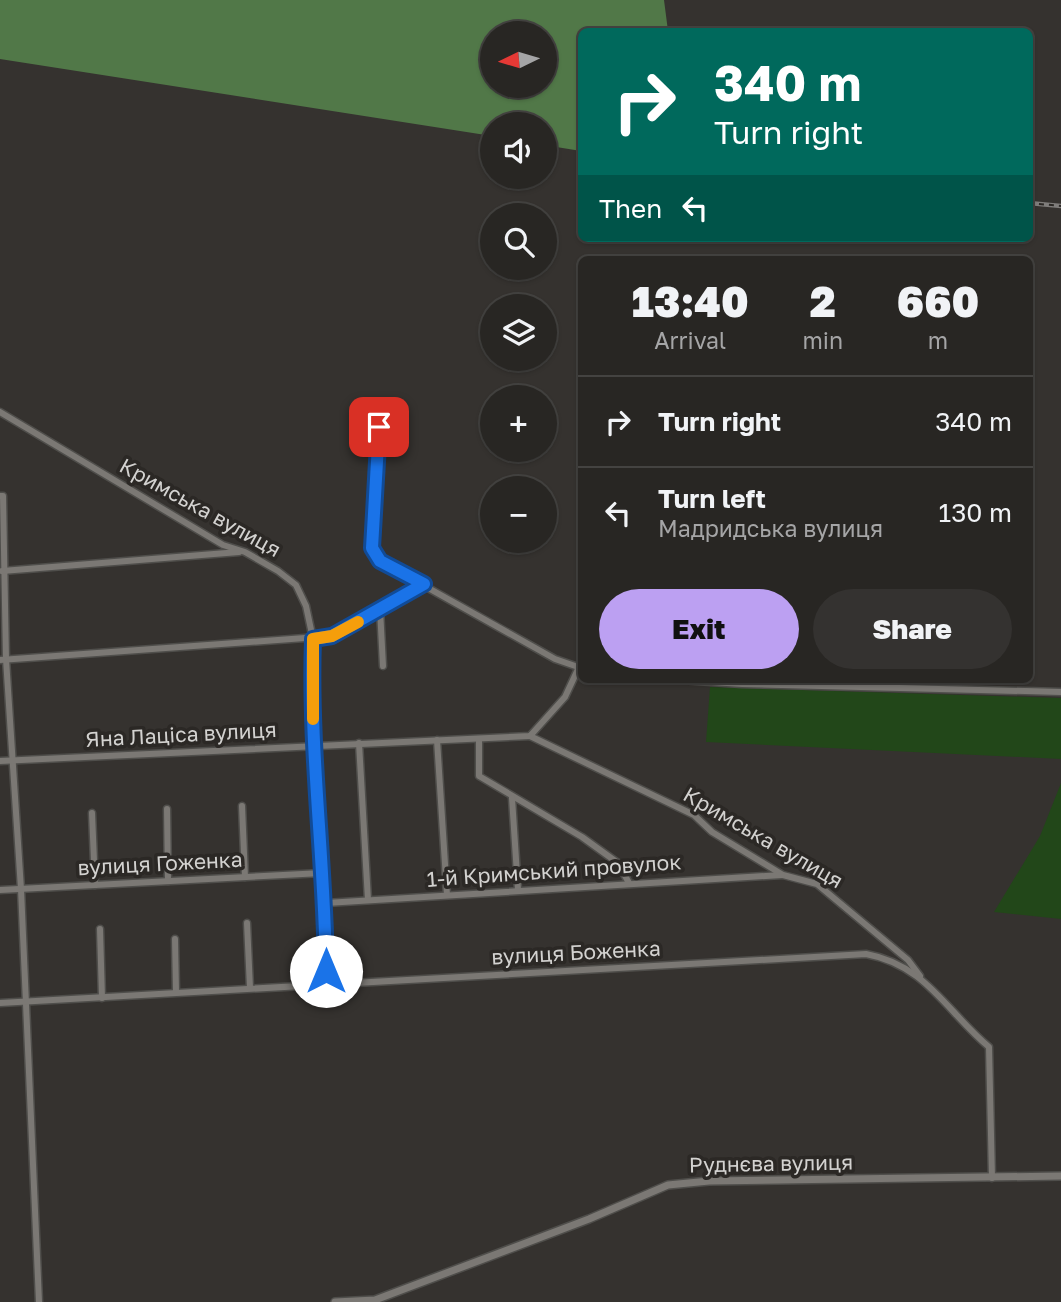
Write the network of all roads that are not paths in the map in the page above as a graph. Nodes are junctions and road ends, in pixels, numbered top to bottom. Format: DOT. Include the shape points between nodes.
graph roads {
  1 [pos="0,412"];
  2 [pos="379,427"];
  3 [pos="1,496"];
  4 [pos="245,552"];
  5 [pos="2,571"];
  6 [pos="424,584"];
  7 [pos="380,609"];
  8 [pos="313,639"];
  9 [pos="3,660"];
  10 [pos="383,666"];
  11 [pos="578,667"];
  12 [pos="578,672"];
  13 [pos="727,683"];
  14 [pos="1061,692"];
  15 [pos="530,736"];
  16 [pos="479,738"];
  17 [pos="437,740"];
  18 [pos="359,743"];
  19 [pos="314,746"];
  20 [pos="12,760"];
  21 [pos="0,761"];
  22 [pos="512,798"];
  23 [pos="242,806"];
  24 [pos="167,809"];
  25 [pos="92,813"];
  26 [pos="322,873"];
  27 [pos="783,875"];
  28 [pos="245,877"];
  29 [pos="168,881"];
  30 [pos="629,883"];
  31 [pos="95,885"];
  32 [pos="21,889"];
  33 [pos="0,890"];
  34 [pos="518,890"];
  35 [pos="447,895"];
  36 [pos="368,900"];
  37 [pos="326,903"];
  38 [pos="247,923"];
  39 [pos="100,929"];
  40 [pos="174,939"];
  41 [pos="922,978"];
  42 [pos="326,985"];
  43 [pos="250,988"];
  44 [pos="176,992"];
  45 [pos="102,998"];
  46 [pos="26,1001"];
  47 [pos="0,1003"];
  48 [pos="1061,1175"];
  49 [pos="992,1178"];
  50 [pos="39,1302"];
  51 [pos="335,1302"];
  1 -- 4 [label="street, Кримська вулиця" via="223,545"];
  2 -- 6 [label="street" via="372,548 380,561"];
  3 -- 5 [label="street"];
  4 -- 5 [label="street"];
  4 -- 8 [label="street, Кримська вулиця" via="296,585"];
  5 -- 9 [label="street"];
  6 -- 7 [label="street"];
  6 -- 11 [label="street" via="555,659"];
  7 -- 8 [label="street" via="332,636"];
  7 -- 10 [label="street"];
  8 -- 9 [label="street"];
  8 -- 19 [label="street, Кримська вулиця"];
  9 -- 20 [label="street"];
  12 -- 15 [label="street" via="565,697"];
  13 -- 14 [label="street"];
  15 -- 16 [label="street, Яна Лаціса вулиця"];
  15 -- 27 [label="street, Кримська вулиця" via="694,815 712,832"];
  16 -- 17 [label="street, Яна Лаціса вулиця"];
  16 -- 22 [label="street" via="479,776"];
  17 -- 18 [label="street, Яна Лаціса вулиця"];
  17 -- 35 [label="street"];
  18 -- 19 [label="street, Яна Лаціса вулиця"];
  18 -- 36 [label="street"];
  19 -- 20 [label="street, Яна Лаціса вулиця"];
  19 -- 26 [label="street, Кримська вулиця"];
  20 -- 21 [label="street, Яна Лаціса вулиця"];
  20 -- 32 [label="street"];
  22 -- 30 [label="street" via="618,863"];
  22 -- 34 [label="street"];
  23 -- 28 [label="street"];
  24 -- 29 [label="street"];
  25 -- 31 [label="street"];
  26 -- 28 [label="street, вулиця Гоженка"];
  26 -- 37 [label="street, Кримська вулиця"];
  27 -- 30 [label="street, 1-й Кримський провулок"];
  27 -- 41 [label="street, Кримська вулиця" via="817,884 908,960"];
  28 -- 29 [label="street, вулиця Гоженка"];
  29 -- 31 [label="street, вулиця Гоженка"];
  30 -- 34 [label="street, 1-й Кримський провулок"];
  31 -- 32 [label="street, вулиця Гоженка"];
  32 -- 33 [label="street, вулиця Гоженка"];
  32 -- 46 [label="street"];
  34 -- 35 [label="street, 1-й Кримський провулок"];
  35 -- 36 [label="street, 1-й Кримський провулок"];
  36 -- 37 [label="street, 1-й Кримський провулок"];
  37 -- 42 [label="street, Кримська вулиця"];
  38 -- 43 [label="street"];
  39 -- 45 [label="street"];
  40 -- 44 [label="street"];
  41 -- 42 [label="street, вулиця Боженка" via="886,958 866,954"];
  41 -- 49 [label="street, вулиця Боженка" via="989,1047"];
  42 -- 43 [label="street, вулиця Боженка"];
  43 -- 44 [label="street, вулиця Боженка"];
  44 -- 45 [label="street, вулиця Боженка"];
  45 -- 46 [label="street, вулиця Боженка"];
  46 -- 47 [label="street, вулиця Боженка"];
  46 -- 50 [label="street"];
  48 -- 49 [label="street, Руднєва вулиця"];
  49 -- 51 [label="street, Руднєва вулиця" via="668,1185 375,1300"];
}
